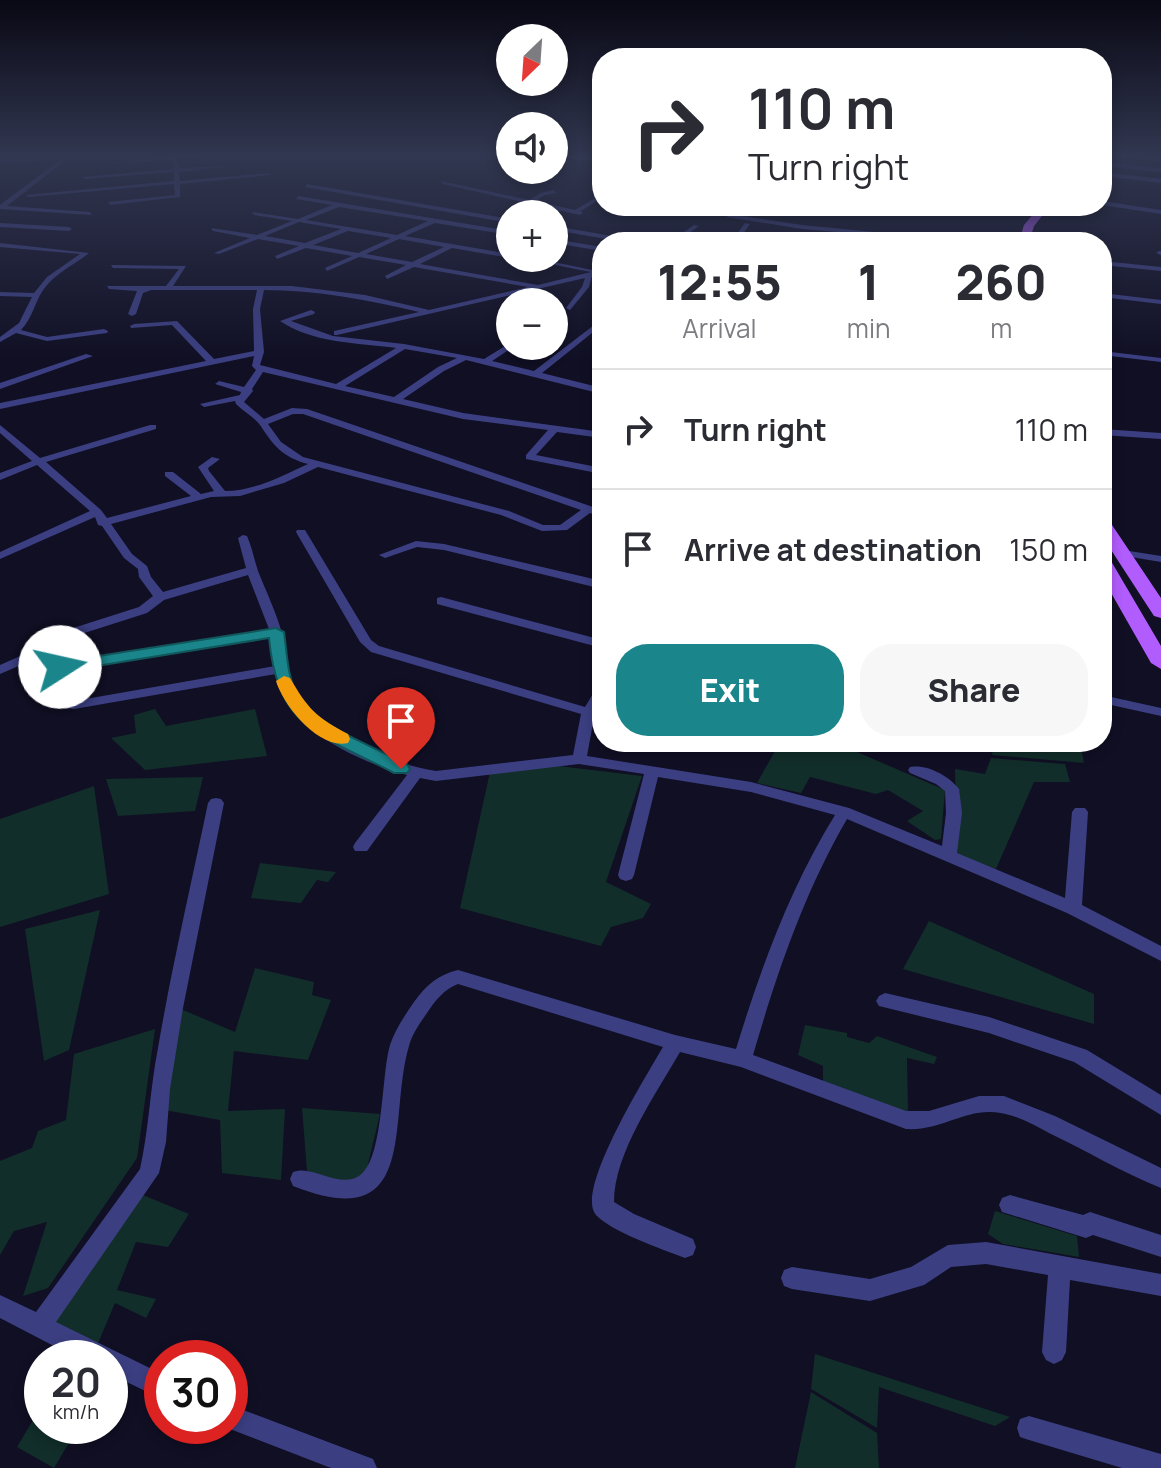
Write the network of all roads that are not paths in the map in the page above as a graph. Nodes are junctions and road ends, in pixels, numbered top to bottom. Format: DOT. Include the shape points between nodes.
graph roads {
  1 [pos="747,224"];
  2 [pos="0,225"];
  3 [pos="286,225"];
  4 [pos="323,225"];
  5 [pos="425,225"];
  6 [pos="461,225"];
  7 [pos="785,225"];
  8 [pos="696,226"];
  9 [pos="823,228"];
  10 [pos="69,229"];
  11 [pos="213,229"];
  12 [pos="348,229"];
  13 [pos="496,231"];
  14 [pos="568,231"];
  15 [pos="687,232"];
  16 [pos="741,232"];
  17 [pos="821,232"];
  18 [pos="886,232"];
  19 [pos="592,235"];
  20 [pos="255,237"];
  21 [pos="398,237"];
  22 [pos="568,243"];
  23 [pos="0,245"];
  24 [pos="307,245"];
  25 [pos="451,246"];
  26 [pos="592,247"];
  27 [pos="217,253"];
  28 [pos="496,254"];
  29 [pos="359,255"];
  30 [pos="277,257"];
  31 [pos="414,264"];
  32 [pos="1112,264"];
  33 [pos="113,266"];
  34 [pos="568,266"];
  35 [pos="483,268"];
  36 [pos="327,269"];
  37 [pos="1161,269"];
  38 [pos="592,270"];
  39 [pos="471,274"];
  40 [pos="592,274"];
  41 [pos="589,275"];
  42 [pos="387,277"];
  43 [pos="109,287"];
  44 [pos="261,287"];
  45 [pos="540,287"];
  46 [pos="168,288"];
  47 [pos="145,289"];
  48 [pos="0,294"];
  49 [pos="35,295"];
  50 [pos="1112,296"];
  51 [pos="1161,302"];
  52 [pos="570,308"];
  53 [pos="311,312"];
  54 [pos="429,312"];
  55 [pos="132,314"];
  56 [pos="134,326"];
  57 [pos="592,329"];
  58 [pos="17,331"];
  59 [pos="104,331"];
  60 [pos="328,335"];
  61 [pos="0,340"];
  62 [pos="405,346"];
  63 [pos="260,352"];
  64 [pos="1112,354"];
  65 [pos="496,355"];
  66 [pos="89,356"];
  67 [pos="464,358"];
  68 [pos="1161,360"];
  69 [pos="212,362"];
  70 [pos="485,362"];
  71 [pos="261,369"];
  72 [pos="535,374"];
  73 [pos="219,384"];
  74 [pos="0,386"];
  75 [pos="339,386"];
  76 [pos="592,388"];
  77 [pos="245,394"];
  78 [pos="395,401"];
  79 [pos="204,404"];
  80 [pos="0,406"];
  81 [pos="263,423"];
  82 [pos="153,427"];
  83 [pos="0,428"];
  84 [pos="554,429"];
  85 [pos="1112,433"];
  86 [pos="592,434"];
  87 [pos="1161,436"];
  88 [pos="18,442"];
  89 [pos="0,447"];
  90 [pos="215,459"];
  91 [pos="40,461"];
  92 [pos="316,464"];
  93 [pos="592,469"];
  94 [pos="169,474"];
  95 [pos="0,477"];
  96 [pos="222,494"];
  97 [pos="199,497"];
  98 [pos="589,509"];
  99 [pos="592,510"];
  100 [pos="100,518"];
  101 [pos="301,532"];
  102 [pos="1112,537"];
  103 [pos="243,538"];
  104 [pos="1123,553"];
  105 [pos="385,555"];
  106 [pos="0,556"];
  107 [pos="1161,559"];
  108 [pos="249,571"];
  109 [pos="1112,578"];
  110 [pos="592,583"];
  111 [pos="160,597"];
  112 [pos="441,601"];
  113 [pos="1160,611"];
  114 [pos="1132,612"];
  115 [pos="276,632"];
  116 [pos="592,641"];
  117 [pos="54,646"];
  118 [pos="1161,663"];
  119 [pos="60,667"];
  120 [pos="280,669"];
  121 [pos="0,670"];
  122 [pos="1112,701"];
  123 [pos="592,706"];
  124 [pos="588,712"];
  125 [pos="1161,712"];
  126 [pos="579,759"];
  127 [pos="915,770"];
  128 [pos="652,772"];
  129 [pos="416,774"];
  130 [pos="216,803"];
  131 [pos="844,812"];
  132 [pos="1080,812"];
  133 [pos="361,847"];
  134 [pos="948,857"];
  135 [pos="626,875"];
  136 [pos="1073,908"];
  137 [pos="1161,954"];
  138 [pos="885,1001"];
  139 [pos="675,1043"];
  140 [pos="742,1059"];
  141 [pos="1161,1106"];
  142 [pos="1161,1178"];
  143 [pos="300,1179"];
  144 [pos="1010,1205"];
  145 [pos="1161,1246"];
  146 [pos="685,1247"];
  147 [pos="1060,1266"];
  148 [pos="792,1278"];
  149 [pos="1161,1285"];
  150 [pos="0,1306"];
  151 [pos="39,1327"];
  152 [pos="65,1340"];
  153 [pos="1054,1352"];
  154 [pos="248,1424"];
  155 [pos="1029,1428"];
  156 [pos="1161,1467"];
  157 [pos="364,1468"];
  1 -- 16 [label="street"];
  2 -- 10 [label="street"];
  3 -- 20 [label="street"];
  4 -- 12 [label="street"];
  5 -- 21 [label="street"];
  6 -- 13 [label="street"];
  7 -- 9 [label="street"];
  8 -- 15 [label="street"];
  9 -- 17 [label="street"];
  9 -- 18 [label="street"];
  11 -- 20 [label="street"];
  12 -- 21 [label="street"];
  12 -- 24 [label="street"];
  14 -- 19 [label="street"];
  20 -- 24 [label="street"];
  20 -- 27 [label="street"];
  21 -- 25 [label="street"];
  21 -- 29 [label="street"];
  22 -- 26 [label="street"];
  23 -- 49 [label="street" via="86,253"];
  24 -- 29 [label="street"];
  24 -- 30 [label="street"];
  25 -- 28 [label="street"];
  25 -- 31 [label="street"];
  29 -- 31 [label="street"];
  29 -- 36 [label="street"];
  31 -- 39 [label="street"];
  31 -- 42 [label="street"];
  32 -- 37 [label="street"];
  33 -- 46 [label="street" via="184,267"];
  34 -- 38 [label="street"];
  35 -- 39 [label="street"];
  39 -- 45 [label="street"];
  40 -- 41 [label="street"];
  41 -- 45 [label="street"];
  41 -- 52 [label="street"];
  43 -- 47 [label="street"];
  44 -- 46 [label="street"];
  44 -- 54 [label="street" via="365,297"];
  44 -- 63 [label="street" via="255,306"];
  45 -- 54 [label="street"];
  46 -- 47 [label="street"];
  47 -- 55 [label="street"];
  48 -- 49 [label="street"];
  49 -- 58 [label="street" via="32,314"];
  50 -- 51 [label="street"];
  53 -- 60 [label="street" via="284,321"];
  54 -- 60 [label="street"];
  56 -- 69 [label="street" via="174,323"];
  57 -- 72 [label="street"];
  58 -- 59 [label="street" via="47,339"];
  58 -- 61 [label="street"];
  60 -- 62 [label="street"];
  62 -- 67 [label="street"];
  62 -- 75 [label="street"];
  63 -- 69 [label="street"];
  63 -- 71 [label="street" via="256,366"];
  64 -- 68 [label="street"];
  65 -- 70 [label="street"];
  66 -- 74 [label="street"];
  67 -- 70 [label="street"];
  67 -- 78 [label="street"];
  69 -- 80 [label="street"];
  70 -- 72 [label="street"];
  71 -- 75 [label="street"];
  71 -- 77 [label="street"];
  72 -- 76 [label="street"];
  73 -- 77 [label="street"];
  75 -- 78 [label="street"];
  77 -- 79 [label="street"];
  77 -- 81 [label="street" via="239,402"];
  78 -- 84 [label="street"];
  81 -- 92 [label="street" via="286,453"];
  81 -- 98 [label="street" via="304,411"];
  82 -- 91 [label="street"];
  83 -- 88 [label="street"];
  84 -- 86 [label="street"];
  84 -- 93 [label="street" via="529,457"];
  85 -- 87 [label="street"];
  88 -- 89 [label="street"];
  88 -- 91 [label="street"];
  90 -- 96 [label="street" via="203,467"];
  91 -- 95 [label="street"];
  91 -- 100 [label="street"];
  92 -- 96 [label="street" via="280,481"];
  92 -- 98 [label="street" via="542,528 563,528"];
  94 -- 97 [label="street"];
  96 -- 97 [label="street"];
  97 -- 100 [label="street"];
  98 -- 99 [label="street"];
  100 -- 106 [label="street"];
  100 -- 111 [label="street" via="143,568"];
  101 -- 124 [label="street" via="375,649"];
  102 -- 104 [label="main road"];
  103 -- 108 [label="street"];
  104 -- 107 [label="street"];
  104 -- 113 [label="main road"];
  105 -- 110 [label="street" via="416,544 444,547"];
  108 -- 111 [label="street"];
  108 -- 115 [label="street"];
  109 -- 114 [label="main road"];
  111 -- 117 [label="street" via="143,610 71,633"];
  112 -- 116 [label="street"];
  113 -- 114 [label="main road"];
  114 -- 118 [label="main road"];
  115 -- 119 [label="street"];
  115 -- 120 [label="street"];
  117 -- 119 [label="street"];
  117 -- 121 [label="street"];
  119 -- 120 [label="street" via="61,699 74,705"];
  120 -- 129 [label="street" via="289,695 308,720 385,763"];
  122 -- 125 [label="street"];
  123 -- 124 [label="street"];
  124 -- 126 [label="street"];
  126 -- 128 [label="street"];
  126 -- 129 [label="street"];
  127 -- 134 [label="street" via="952,789"];
  128 -- 131 [label="street" via="751,787"];
  128 -- 135 [label="street"];
  129 -- 133 [label="street"];
  130 -- 151 [label="street" via="174,1008 149,1173"];
  131 -- 134 [label="street"];
  131 -- 140 [label="street" via="791,910"];
  132 -- 136 [label="street"];
  134 -- 136 [label="street"];
  136 -- 137 [label="street"];
  138 -- 141 [label="street" via="989,1025 1080,1056"];
  139 -- 140 [label="street"];
  139 -- 143 [label="street" via="458,977 444,980 400,1043 385,1144 368,1183 355,1189"];
  139 -- 146 [label="street" via="600,1193 603,1207 626,1222"];
  140 -- 142 [label="street" via="906,1120 924,1122 993,1103 1066,1131"];
  144 -- 145 [label="street"];
  147 -- 148 [label="street" via="986,1253 948,1256 916,1277 870,1290"];
  147 -- 149 [label="street"];
  147 -- 153 [label="street"];
  150 -- 151 [label="street"];
  151 -- 152 [label="street"];
  154 -- 157 [label="street"];
  155 -- 156 [label="street"];
}
